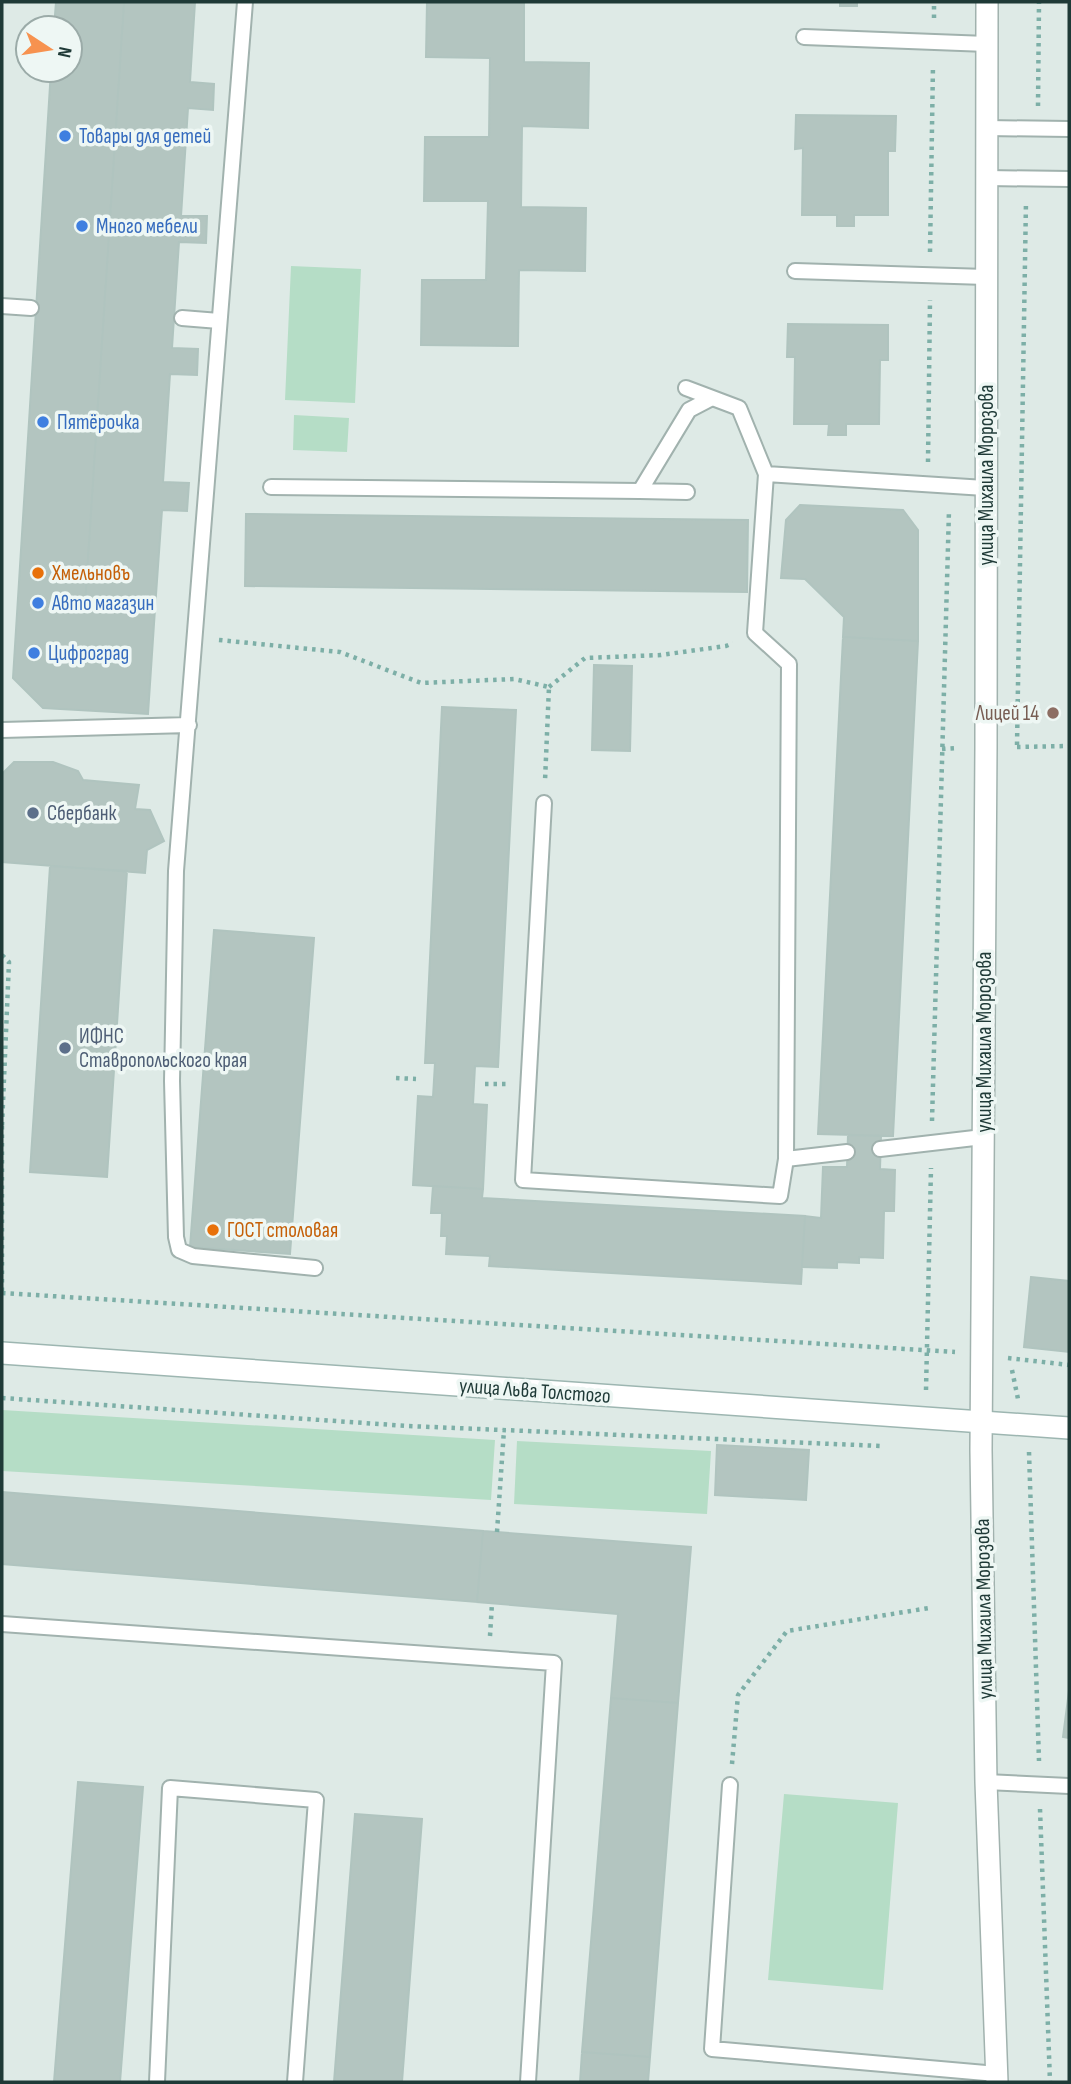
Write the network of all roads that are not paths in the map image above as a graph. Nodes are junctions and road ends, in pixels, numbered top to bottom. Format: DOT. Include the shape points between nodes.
graph roads {
  1 [pos="245,2"];
  2 [pos="987,2"];
  3 [pos="804,37"];
  4 [pos="987,44"];
  5 [pos="987,128"];
  6 [pos="1069,129"];
  7 [pos="987,178"];
  8 [pos="1069,179"];
  9 [pos="795,271"];
  10 [pos="986,277"];
  11 [pos="2,306"];
  12 [pos="31,308"];
  13 [pos="182,318"];
  14 [pos="219,321"];
  15 [pos="686,388"];
  16 [pos="712,398"];
  17 [pos="766,474"];
  18 [pos="271,487"];
  19 [pos="985,488"];
  20 [pos="640,491"];
  21 [pos="687,492"];
  22 [pos="189,725"];
  23 [pos="2,730"];
  24 [pos="544,803"];
  25 [pos="983,1137"];
  26 [pos="880,1149"];
  27 [pos="847,1152"];
  28 [pos="786,1159"];
  29 [pos="315,1268"];
  30 [pos="2,1353"];
  31 [pos="981,1423"];
  32 [pos="1069,1428"];
  33 [pos="2,1624"];
  34 [pos="986,1782"];
  35 [pos="730,1785"];
  36 [pos="1069,1786"];
  37 [pos="997,2078"];
  38 [pos="157,2082"];
  39 [pos="295,2082"];
  40 [pos="528,2082"];
  1 -- 14 [label="lane"];
  2 -- 4 [label="street, улица Михаила Морозова"];
  3 -- 4 [label="lane"];
  4 -- 5 [label="street, улица Михаила Морозова"];
  5 -- 6 [label="lane"];
  5 -- 7 [label="street, улица Михаила Морозова"];
  7 -- 8 [label="lane"];
  7 -- 10 [label="street, улица Михаила Морозова"];
  9 -- 10 [label="lane"];
  10 -- 19 [label="street, улица Михаила Морозова"];
  11 -- 12 [label="lane"];
  13 -- 14 [label="lane"];
  14 -- 22 [label="lane"];
  15 -- 16 [label="lane"];
  16 -- 17 [label="lane" via="739,408"];
  16 -- 20 [label="lane" via="689,410"];
  17 -- 19 [label="lane"];
  17 -- 28 [label="lane" via="755,633 789,664"];
  18 -- 20 [label="lane"];
  19 -- 25 [label="street, улица Михаила Морозова"];
  20 -- 21 [label="lane"];
  22 -- 23 [label="lane"];
  22 -- 29 [label="lane" via="176,871 172,1081 179,1250 193,1256"];
  24 -- 28 [label="lane" via="523,1180 780,1196"];
  25 -- 26 [label="lane"];
  25 -- 31 [label="street, улица Михаила Морозова"];
  27 -- 28 [label="lane"];
  30 -- 31 [label="street, улица Льва Толстого"];
  31 -- 32 [label="street, улица Льва Толстого"];
  31 -- 34 [label="street, улица Михаила Морозова"];
  33 -- 40 [label="lane" via="554,1663"];
  34 -- 36 [label="lane"];
  34 -- 37 [label="street, улица Михаила Морозова"];
  35 -- 37 [label="lane" via="712,2049"];
  38 -- 39 [label="lane" via="170,1788 316,1800"];
}
